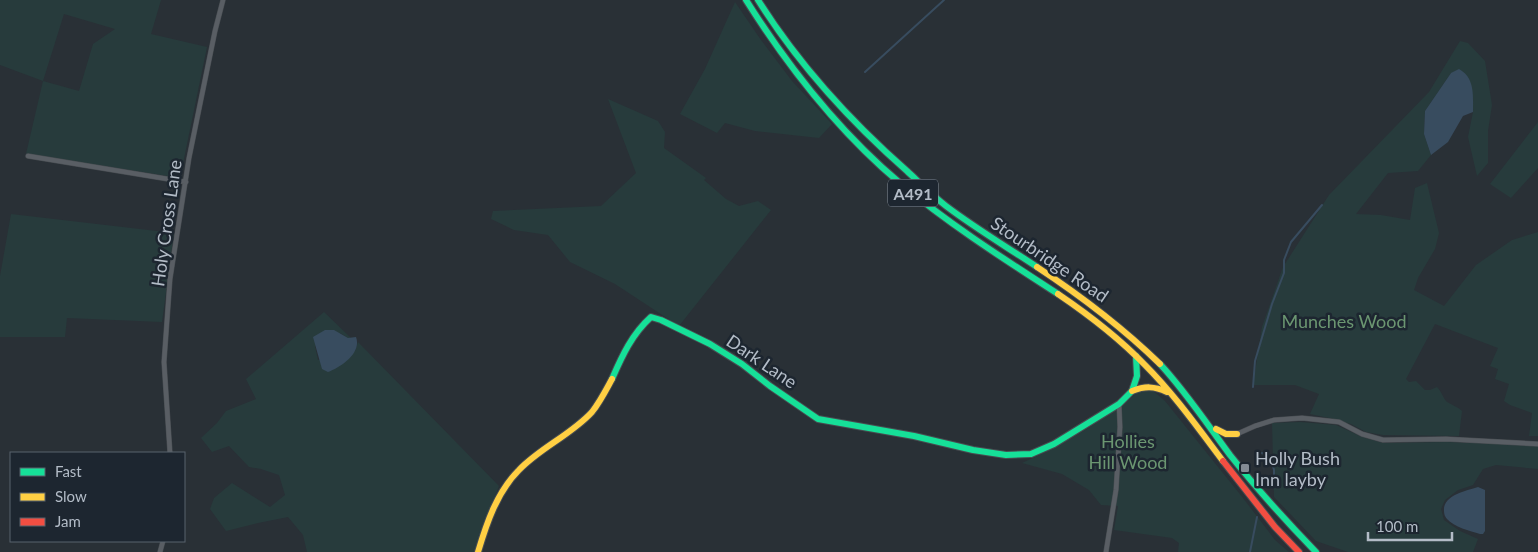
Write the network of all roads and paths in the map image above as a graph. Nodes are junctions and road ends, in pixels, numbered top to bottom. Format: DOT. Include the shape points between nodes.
graph roads {
  1 [pos="223,0"];
  2 [pos="746,0"];
  3 [pos="758,0"];
  4 [pos="28,156"];
  5 [pos="186,182"];
  6 [pos="1136,356"];
  7 [pos="1132,391"];
  8 [pos="1172,395"];
  9 [pos="1119,404"];
  10 [pos="1207,423"];
  11 [pos="1238,434"];
  12 [pos="1538,444"];
  13 [pos="170,452"];
  14 [pos="1232,457"];
  15 [pos="478,552"];
  16 [pos="1106,552"];
  17 [pos="1299,552"];
  18 [pos="1316,552"];
  1 -- 5 [label="street, Holy Cross Lane"];
  2 -- 6 [label="main road, Stourbridge Road / A491" via="802,82 886,170 994,253 1096,320"];
  3 -- 10 [label="main road, Stourbridge Road / A491" via="813,77 882,150 955,212 1072,289 1111,320 1167,372"];
  4 -- 5 [label="street"];
  5 -- 13 [label="street, Holy Cross Lane" via="170,279 165,334"];
  6 -- 7 [label="main road" via="1137,376"];
  6 -- 8 [label="main road, Stourbridge Road / A491"];
  7 -- 8 [label="main road" via="1151,386"];
  7 -- 9 [label="main road, Dark Lane"];
  8 -- 17 [label="main road, Stourbridge Road / A491" via="1244,490"];
  9 -- 15 [label="main road, Dark Lane" via="1054,444 1031,454 1006,455 973,450 818,419 710,344 651,318 638,328 599,402 582,422 520,468 500,495"];
  9 -- 16 [label="street" via="1116,490"];
  10 -- 11 [label="main road" via="1227,436"];
  10 -- 14 [label="main road, Stourbridge Road / A491"];
  11 -- 12 [label="street" via="1274,420 1302,418 1339,422 1383,440 1446,439"];
  11 -- 14 [label="main road"];
  14 -- 18 [label="main road, Stourbridge Road / A491"];
}
